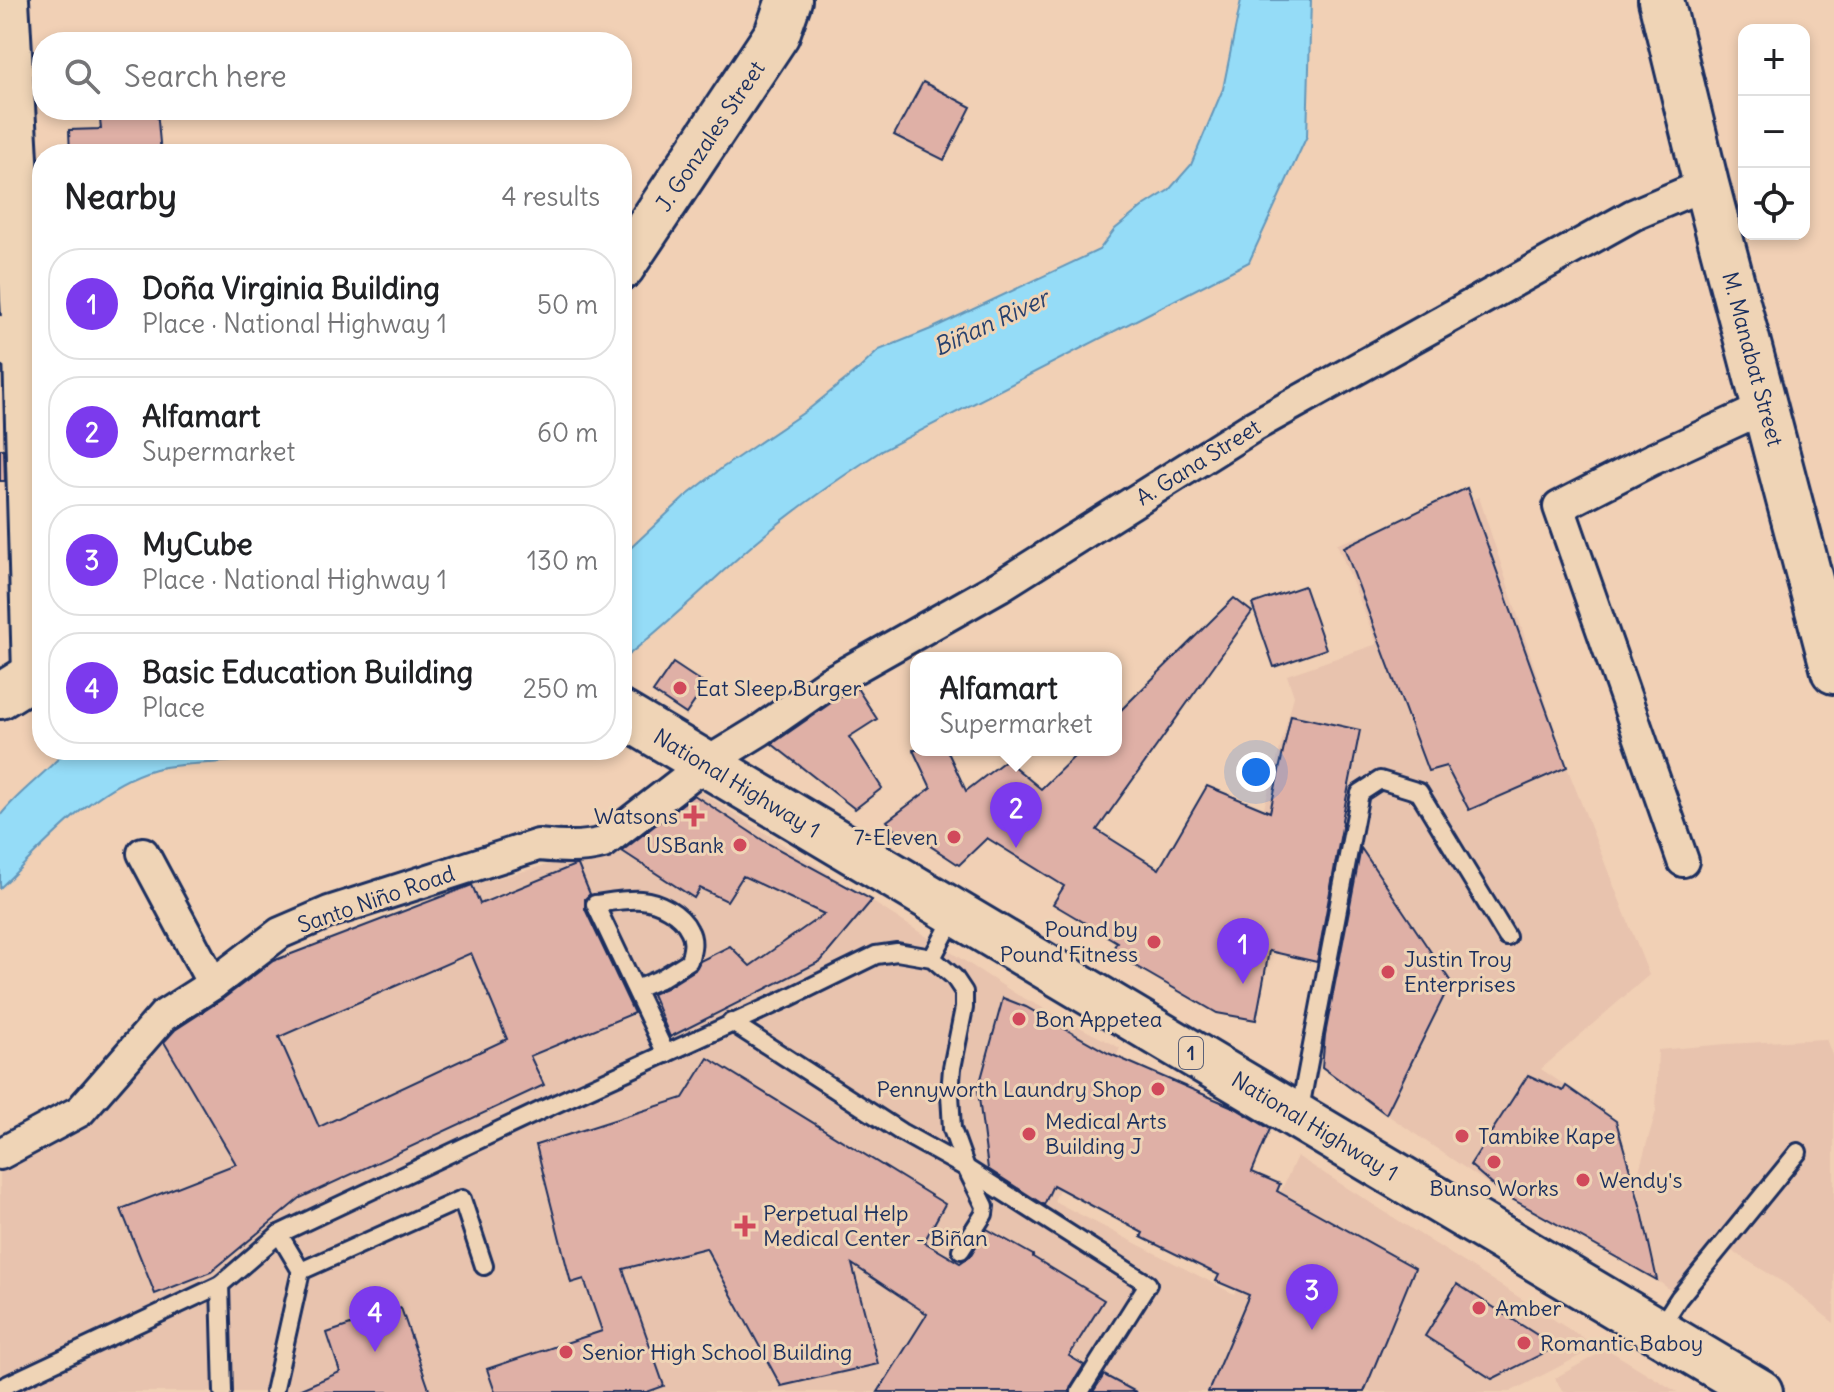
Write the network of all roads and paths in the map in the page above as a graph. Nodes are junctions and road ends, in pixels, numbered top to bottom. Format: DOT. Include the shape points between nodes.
graph roads {
  1 [pos="6,0"];
  2 [pos="789,0"];
  3 [pos="1661,0"];
  4 [pos="1706,184"];
  5 [pos="632,252"];
  6 [pos="23,351"];
  7 [pos="1766,407"];
  8 [pos="1834,671"];
  9 [pos="26,680"];
  10 [pos="632,720"];
  11 [pos="705,764"];
  12 [pos="143,853"];
  13 [pos="1683,861"];
  14 [pos="956,914"];
  15 [pos="1507,937"];
  16 [pos="932,958"];
  17 [pos="213,984"];
  18 [pos="636,989"];
  19 [pos="731,1022"];
  20 [pos="666,1054"];
  21 [pos="1298,1116"];
  22 [pos="1798,1152"];
  23 [pos="0,1154"];
  24 [pos="966,1168"];
  25 [pos="279,1234"];
  26 [pos="961,1250"];
  27 [pos="484,1266"];
  28 [pos="301,1271"];
  29 [pos="220,1285"];
  30 [pos="1658,1331"];
  31 [pos="0,1388"];
  32 [pos="223,1392"];
  33 [pos="274,1392"];
  34 [pos="1080,1392"];
  35 [pos="1760,1392"];
  1 -- 6 [label="main road"];
  2 -- 5 [label="main road, J. Gonzales Street" via="777,34"];
  3 -- 4 [label="main road, M. Manabat Street"];
  4 -- 7 [label="main road, M. Manabat Street"];
  4 -- 11 [label="street, A. Gana Street" via="1633,215 1254,426 1000,586 828,683"];
  6 -- 9 [label="main road"];
  7 -- 8 [label="main road, M. Manabat Street"];
  7 -- 13 [label="street" via="1559,507"];
  10 -- 11 [label="main road, National Highway 1 / 1"];
  11 -- 14 [label="main road, National Highway 1 / 1"];
  11 -- 17 [label="street, Santo Niño Road" via="603,843 538,845 329,912 280,933"];
  12 -- 17 [label="street"];
  14 -- 16 [label="lane"];
  14 -- 21 [label="main road, National Highway 1 / 1"];
  15 -- 21 [label="lane" via="1419,792 1380,780 1360,793"];
  16 -- 19 [label="lane" via="897,952 876,955"];
  16 -- 24 [label="lane" via="964,992 950,1094 952,1129"];
  17 -- 23 [label="street, Santo Niño Road" via="163,1016 80,1111"];
  18 -- 18 [label="lane" via="629,975 595,904 659,904 689,930 689,961"];
  18 -- 20 [label="lane"];
  19 -- 20 [label="lane"];
  19 -- 24 [label="lane"];
  20 -- 25 [label="lane"];
  21 -- 30 [label="main road, National Highway 1 / 1"];
  22 -- 30 [label="lane"];
  24 -- 26 [label="lane" via="985,1206"];
  24 -- 34 [label="lane" via="1148,1284"];
  25 -- 28 [label="lane"];
  25 -- 29 [label="lane"];
  27 -- 28 [label="lane" via="462,1199"];
  28 -- 33 [label="lane"];
  29 -- 31 [label="lane"];
  29 -- 32 [label="lane"];
  30 -- 35 [label="main road, National Highway 1 / 1"];
}
